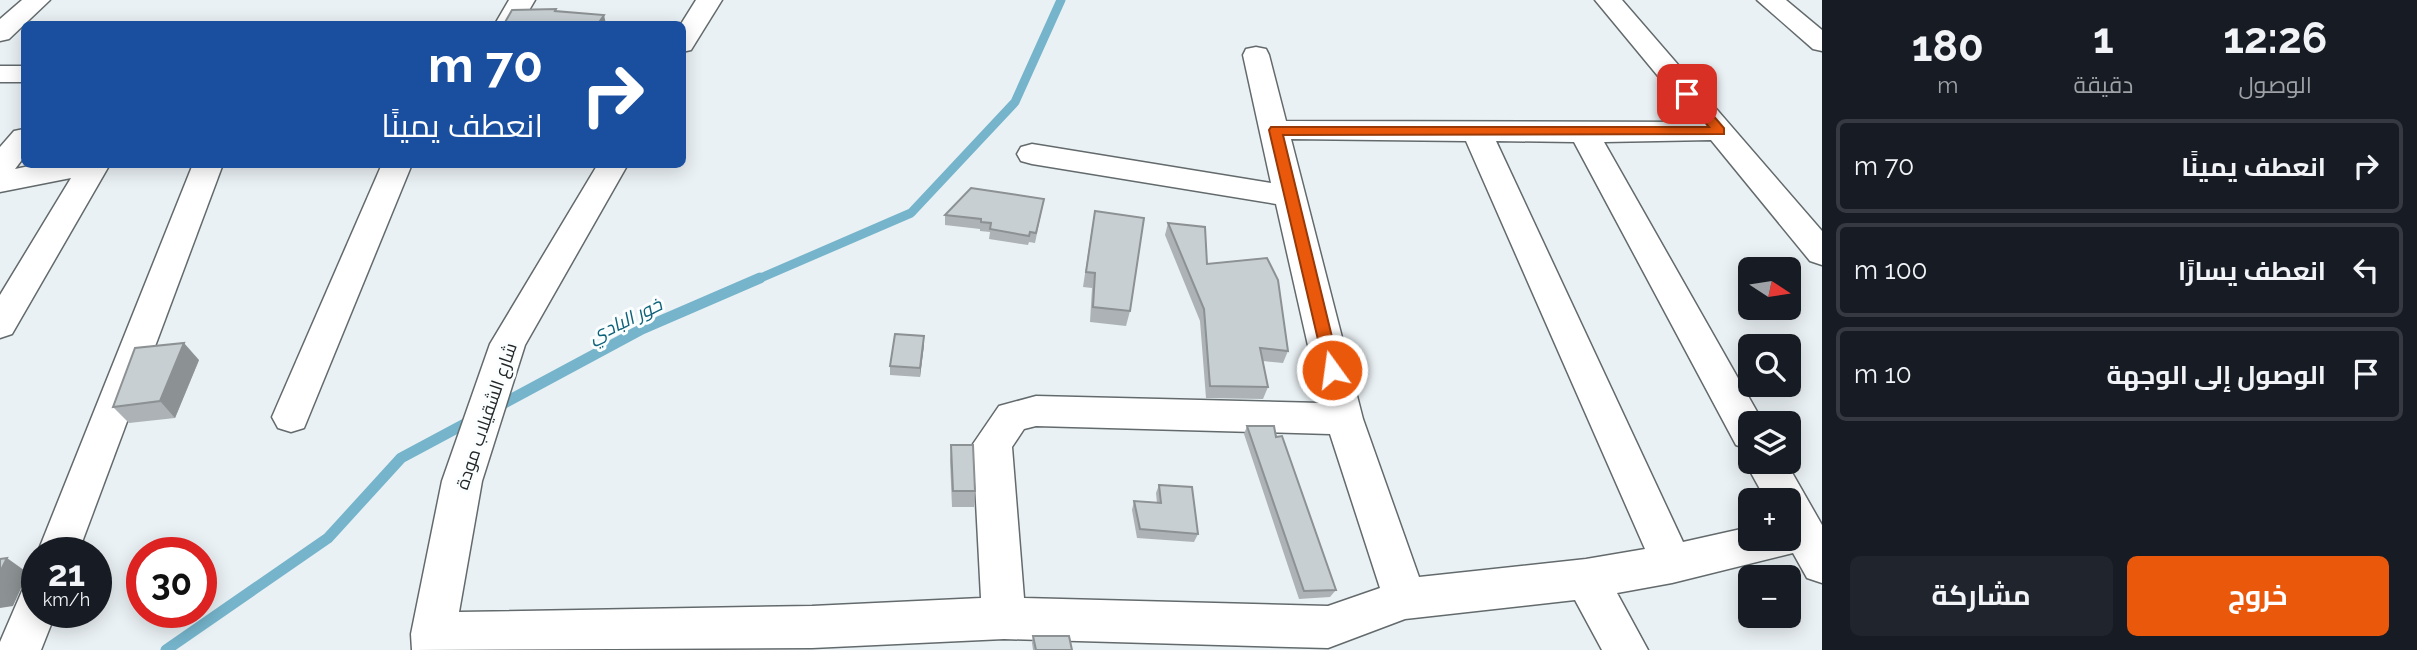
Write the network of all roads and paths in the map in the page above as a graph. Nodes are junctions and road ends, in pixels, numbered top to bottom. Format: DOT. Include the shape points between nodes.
graph roads {
  1 [pos="37,0"];
  2 [pos="522,0"];
  3 [pos="709,0"];
  4 [pos="1608,0"];
  5 [pos="1770,0"];
  6 [pos="510,21"];
  7 [pos="0,33"];
  8 [pos="686,37"];
  9 [pos="1822,43"];
  10 [pos="1256,55"];
  11 [pos="0,74"];
  12 [pos="21,74"];
  13 [pos="1275,130"];
  14 [pos="1476,130"];
  15 [pos="1719,131"];
  16 [pos="1584,133"];
  17 [pos="21,142"];
  18 [pos="1032,154"];
  19 [pos="0,167"];
  20 [pos="72,168"];
  21 [pos="92,168"];
  22 [pos="206,168"];
  23 [pos="395,168"];
  24 [pos="611,168"];
  25 [pos="0,181"];
  26 [pos="1290,196"];
  27 [pos="1822,253"];
  28 [pos="0,325"];
  29 [pos="1738,412"];
  30 [pos="291,417"];
  31 [pos="1344,419"];
  32 [pos="63,537"];
  33 [pos="1738,546"];
  34 [pos="1672,564"];
  35 [pos="1586,579"];
  36 [pos="1405,599"];
  37 [pos="1004,618"];
  38 [pos="28,628"];
  39 [pos="434,642"];
  40 [pos="19,650"];
  41 [pos="1626,650"];
  1 -- 7 [label="street"];
  2 -- 6 [label="street"];
  3 -- 8 [label="street"];
  4 -- 15 [label="street"];
  5 -- 9 [label="street"];
  10 -- 13 [label="street"];
  11 -- 12 [label="street"];
  13 -- 14 [label="street"];
  13 -- 26 [label="street"];
  14 -- 16 [label="street"];
  14 -- 34 [label="street"];
  15 -- 16 [label="street"];
  15 -- 27 [label="street"];
  16 -- 29 [label="street"];
  17 -- 19 [label="street"];
  18 -- 26 [label="street"];
  20 -- 25 [label="street"];
  21 -- 28 [label="street"];
  22 -- 32 [label="street"];
  23 -- 30 [label="street"];
  24 -- 39 [label="street, شارع الشقيلاب مودة" via="508,344 462,481"];
  26 -- 31 [label="street"];
  31 -- 36 [label="street"];
  31 -- 37 [label="street" via="1036,411 1012,417 992,444"];
  33 -- 34 [label="street"];
  34 -- 35 [label="street"];
  35 -- 36 [label="street"];
  35 -- 41 [label="street"];
  36 -- 37 [label="street" via="1328,627"];
  37 -- 39 [label="street"];
  38 -- 40 [label="street"];
}
